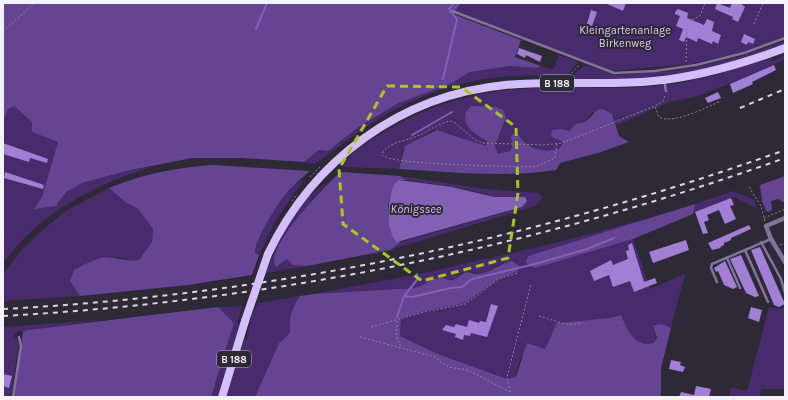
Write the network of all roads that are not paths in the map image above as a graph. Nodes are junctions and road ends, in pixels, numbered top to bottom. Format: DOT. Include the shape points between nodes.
graph roads {
  1 [pos="452,11"];
  2 [pos="785,38"];
  3 [pos="785,48"];
  4 [pos="664,80"];
  5 [pos="666,91"];
  6 [pos="785,218"];
  7 [pos="772,239"];
  8 [pos="762,242"];
  9 [pos="745,250"];
  10 [pos="727,258"];
  11 [pos="785,262"];
  12 [pos="717,282"];
  13 [pos="740,288"];
  14 [pos="785,293"];
  15 [pos="768,302"];
  16 [pos="19,337"];
  17 [pos="13,397"];
  18 [pos="222,397"];
  1 -- 2 [label="lane" via="614,73 687,66 744,53"];
  3 -- 4 [label="main road, B 188" via="731,66"];
  4 -- 5 [label="lane"];
  4 -- 18 [label="main road, B 188, bridge" via="519,84 465,91 430,102 396,117 370,133 341,155 315,181 291,212 268,254"];
  6 -- 7 [label="street" via="766,226"];
  7 -- 8 [label="lane"];
  7 -- 11 [label="street"];
  8 -- 9 [label="lane"];
  8 -- 14 [label="lane" via="781,279"];
  9 -- 10 [label="lane"];
  9 -- 15 [label="lane"];
  10 -- 12 [label="lane" via="712,264 711,268"];
  10 -- 13 [label="lane"];
  16 -- 17 [label="lane" via="21,346"];
}
